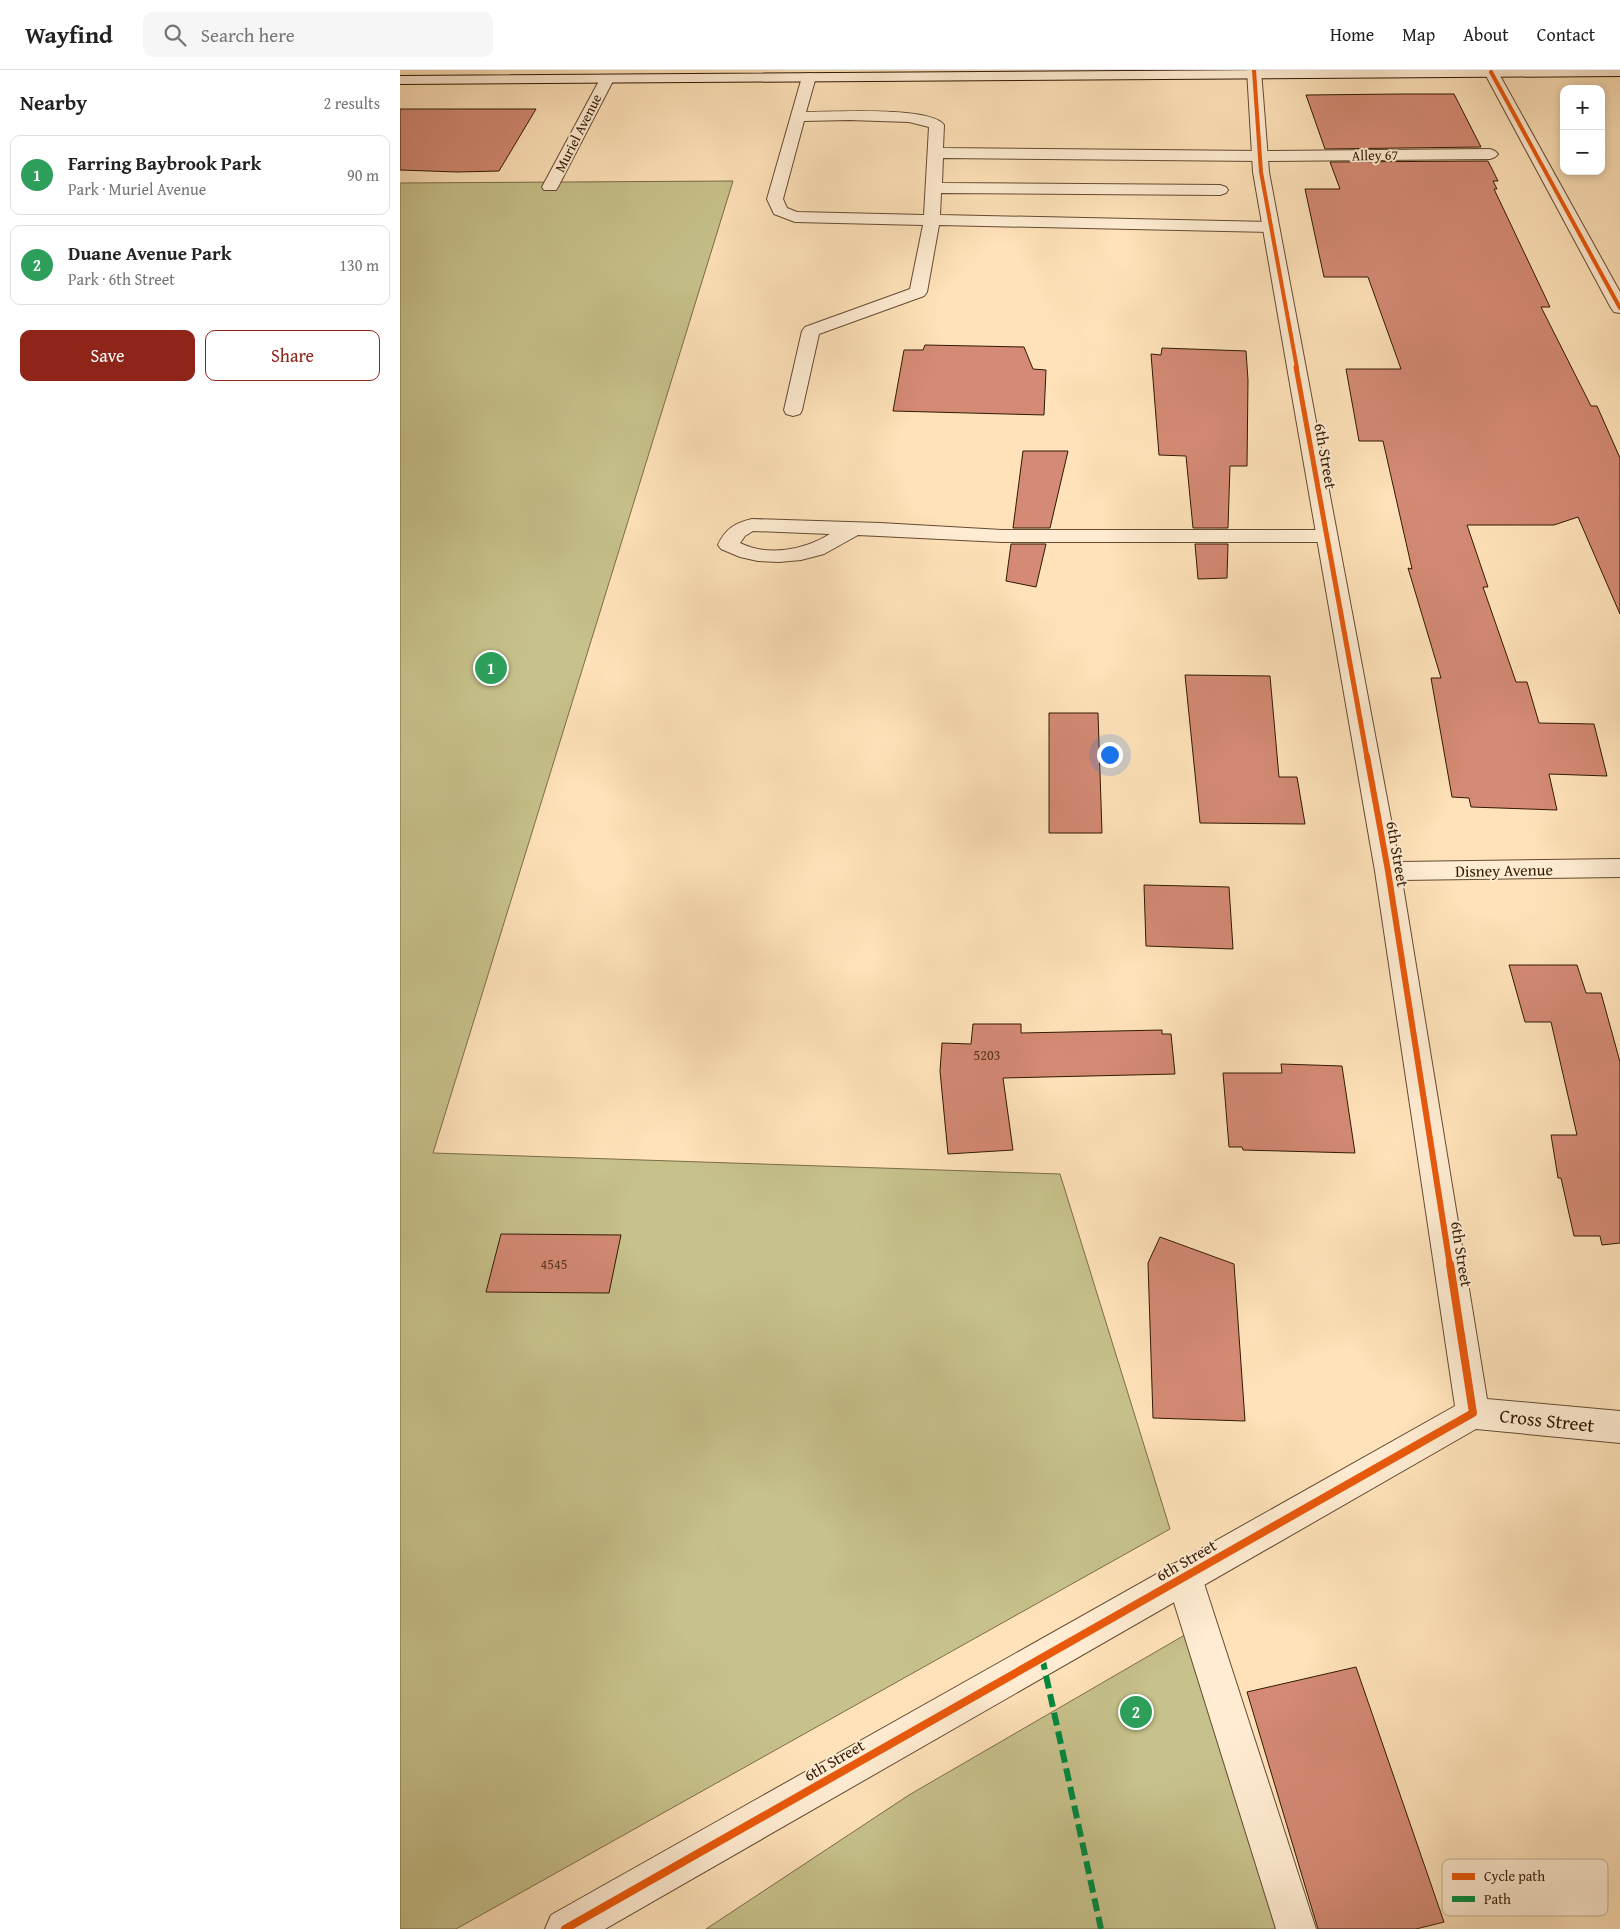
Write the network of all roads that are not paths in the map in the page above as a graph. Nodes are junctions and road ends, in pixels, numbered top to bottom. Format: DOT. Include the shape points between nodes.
graph roads {
  1 [pos="1254,72"];
  2 [pos="1491,72"];
  3 [pos="1620,72"];
  4 [pos="809,77"];
  5 [pos="607,79"];
  6 [pos="400,80"];
  7 [pos="797,117"];
  8 [pos="936,153"];
  9 [pos="1490,154"];
  10 [pos="1260,156"];
  11 [pos="550,187"];
  12 [pos="934,188"];
  13 [pos="1220,190"];
  14 [pos="932,220"];
  15 [pos="1271,227"];
  16 [pos="1620,308"];
  17 [pos="793,410"];
  18 [pos="852,528"];
  19 [pos="1327,536"];
  20 [pos="1620,868"];
  21 [pos="1388,871"];
  22 [pos="1473,1412"];
  23 [pos="1620,1427"];
  24 [pos="1184,1577"];
  25 [pos="565,1929"];
  26 [pos="1296,1929"];
  1 -- 2 [label="street"];
  1 -- 4 [label="street"];
  1 -- 10 [label="street, 6th Street"];
  2 -- 3 [label="street"];
  2 -- 16 [label="street"];
  4 -- 5 [label="street"];
  4 -- 7 [label="street"];
  5 -- 6 [label="street"];
  5 -- 11 [label="street, Muriel Avenue"];
  7 -- 8 [label="street" via="910,117 929,120 938,125"];
  7 -- 14 [label="street" via="775,198 780,211 795,216"];
  8 -- 10 [label="street, Alley 67"];
  8 -- 12 [label="street"];
  9 -- 10 [label="street, Alley 67"];
  10 -- 15 [label="street, 6th Street"];
  12 -- 13 [label="street"];
  12 -- 14 [label="street"];
  14 -- 15 [label="street"];
  14 -- 17 [label="street" via="918,292 811,331"];
  15 -- 19 [label="street, 6th Street"];
  18 -- 18 [label="street" via="752,525 732,535 728,545 739,552 755,555 790,555 812,551"];
  18 -- 19 [label="street" via="1002,536"];
  19 -- 21 [label="street, 6th Street"];
  20 -- 21 [label="street, Disney Avenue"];
  21 -- 22 [label="street, 6th Street"];
  22 -- 23 [label="street, Cross Street"];
  22 -- 24 [label="street, 6th Street"];
  24 -- 25 [label="street, 6th Street"];
  24 -- 26 [label="street"];
}
